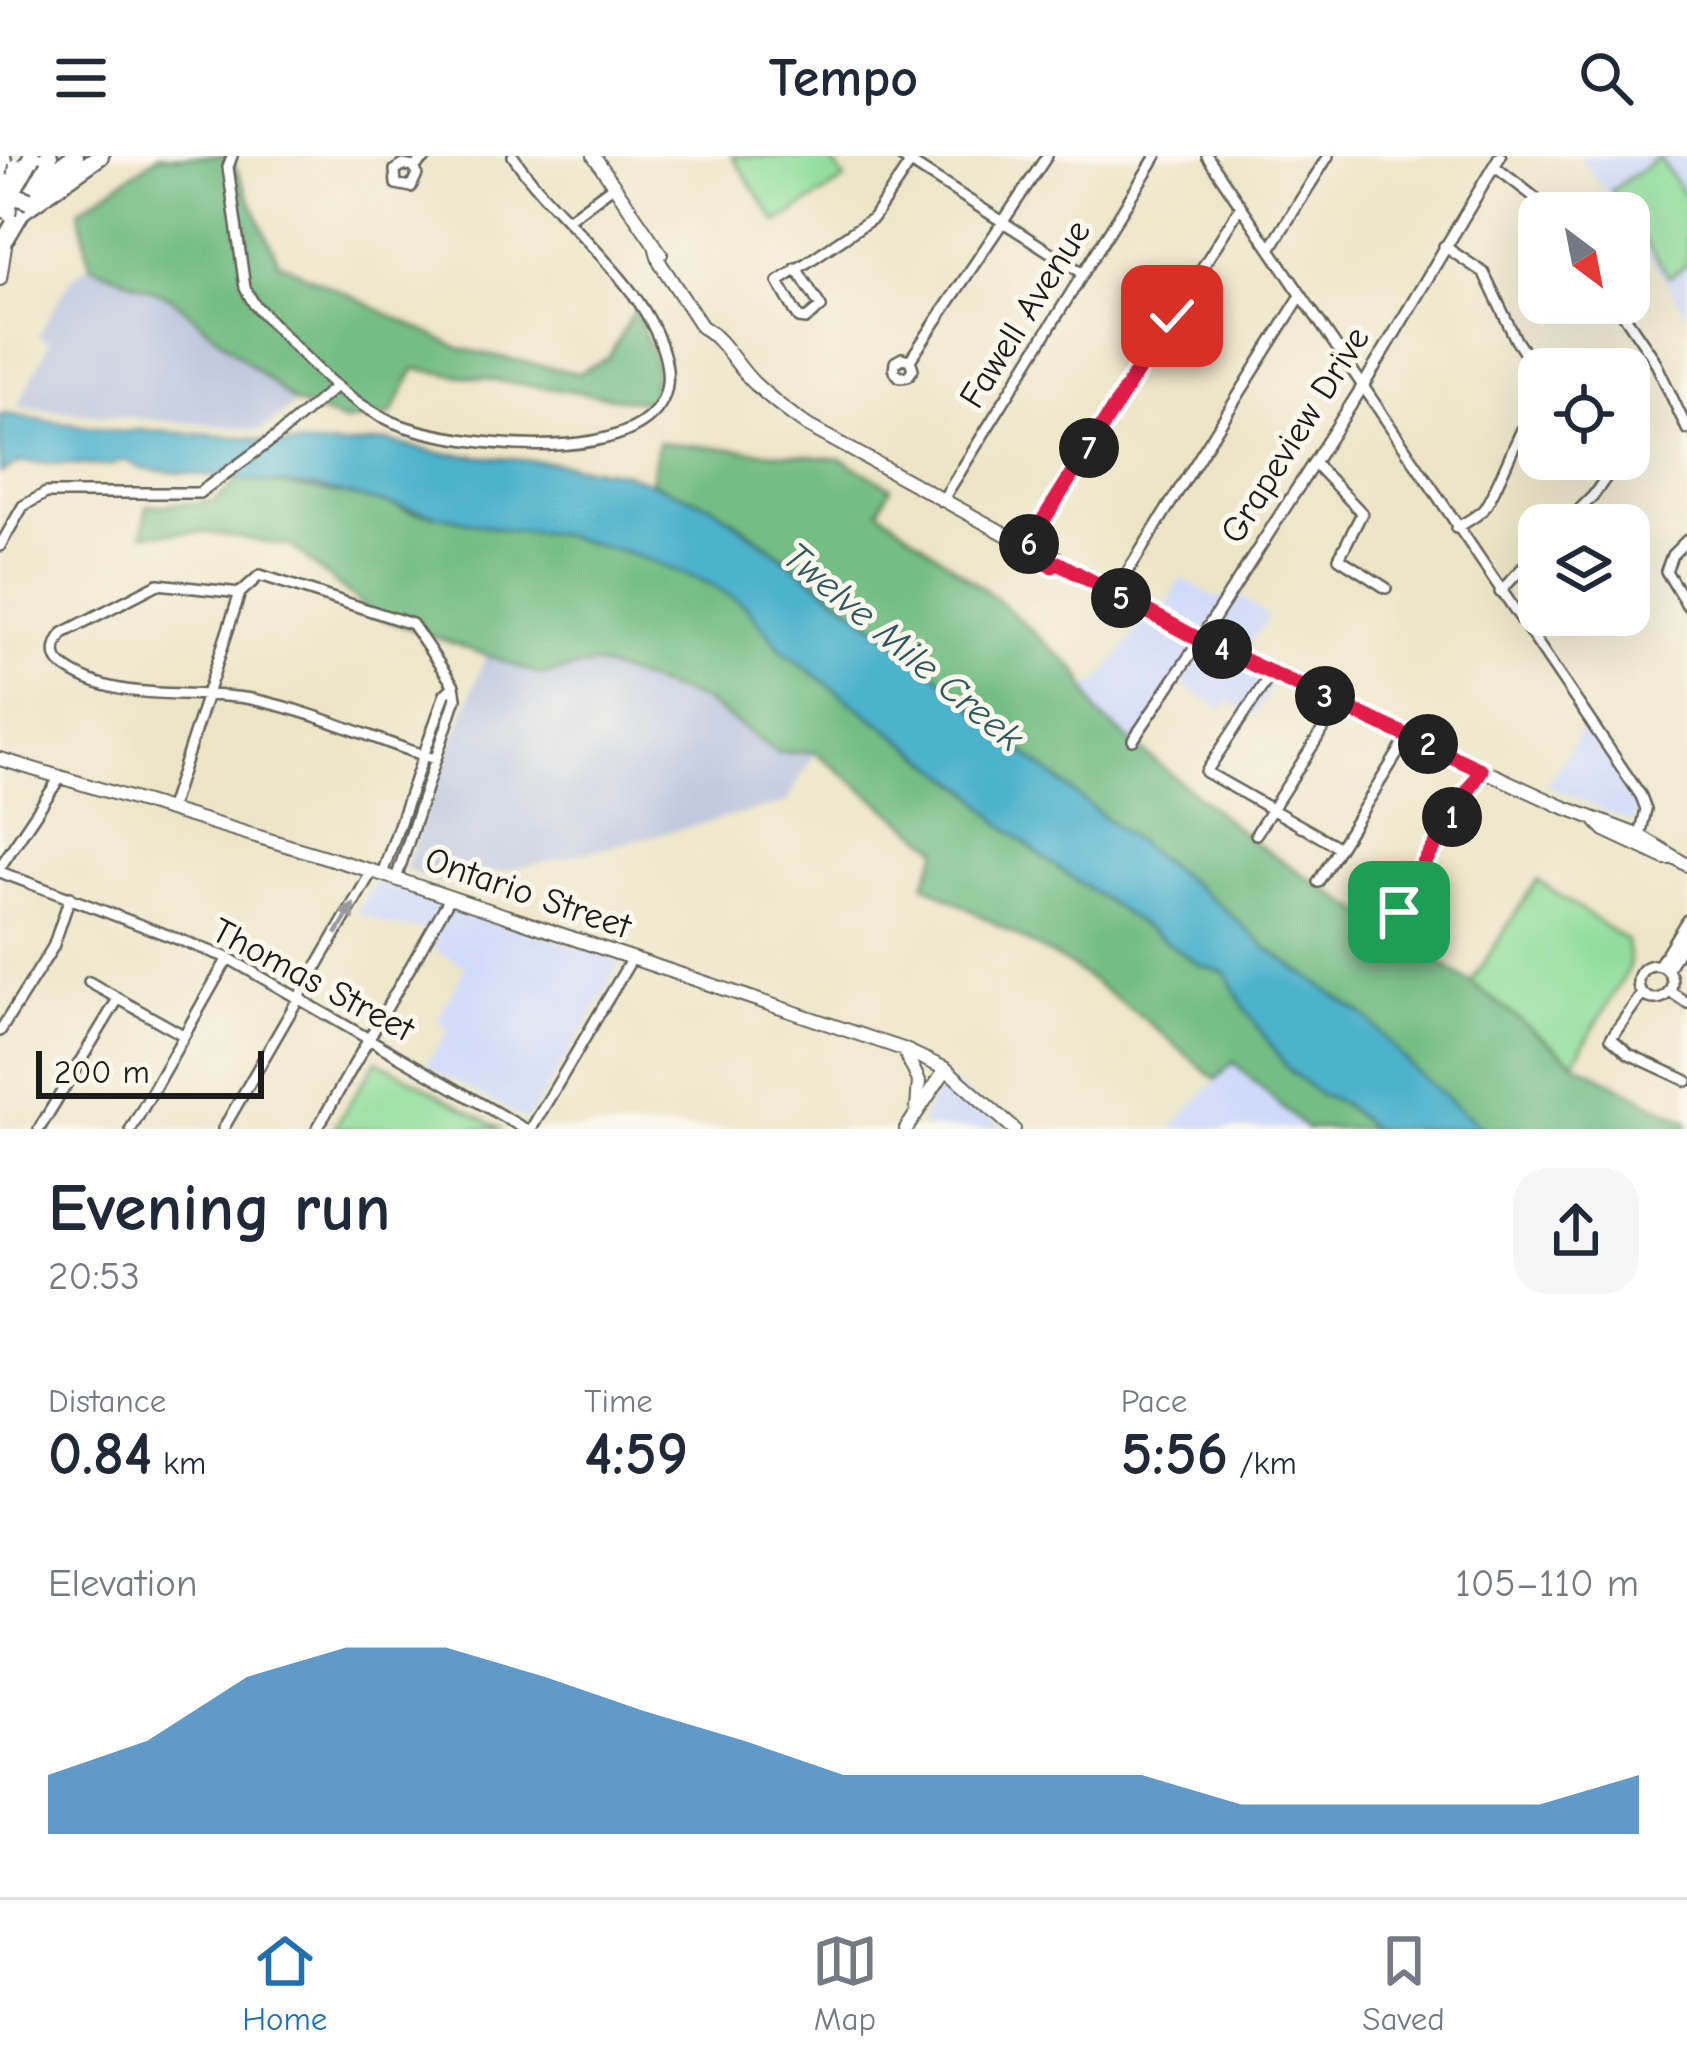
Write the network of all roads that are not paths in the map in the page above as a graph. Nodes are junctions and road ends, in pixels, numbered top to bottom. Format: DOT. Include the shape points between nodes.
graph roads {
  1 [pos="49,156"];
  2 [pos="75,156"];
  3 [pos="100,156"];
  4 [pos="232,156"];
  5 [pos="428,156"];
  6 [pos="513,156"];
  7 [pos="594,156"];
  8 [pos="1047,156"];
  9 [pos="1156,156"];
  10 [pos="1207,156"];
  11 [pos="1328,156"];
  12 [pos="909,158"];
  13 [pos="1497,161"];
  14 [pos="414,167"];
  15 [pos="613,186"];
  16 [pos="9,190"];
  17 [pos="1532,192"];
  18 [pos="1240,206"];
  19 [pos="567,220"];
  20 [pos="1003,225"];
  21 [pos="1444,246"];
  22 [pos="1270,249"];
  23 [pos="796,268"];
  24 [pos="1082,272"];
  25 [pos="0,279"];
  26 [pos="1300,297"];
  27 [pos="1630,324"];
  28 [pos="1521,348"];
  29 [pos="910,361"];
  30 [pos="1363,386"];
  31 [pos="331,391"];
  32 [pos="1687,429"];
  33 [pos="1518,435"];
  34 [pos="1314,464"];
  35 [pos="1604,480"];
  36 [pos="943,501"];
  37 [pos="1585,504"];
  38 [pos="1456,528"];
  39 [pos="1687,540"];
  40 [pos="0,546"];
  41 [pos="1033,550"];
  42 [pos="1518,573"];
  43 [pos="1386,589"];
  44 [pos="240,592"];
  45 [pos="1500,592"];
  46 [pos="1114,595"];
  47 [pos="1687,605"];
  48 [pos="1200,640"];
  49 [pos="1272,672"];
  50 [pos="206,694"];
  51 [pos="1340,703"];
  52 [pos="1409,735"];
  53 [pos="1132,740"];
  54 [pos="430,757"];
  55 [pos="0,759"];
  56 [pos="1481,770"];
  57 [pos="61,776"];
  58 [pos="170,808"];
  59 [pos="1274,808"];
  60 [pos="1596,821"];
  61 [pos="1256,834"];
  62 [pos="1640,836"];
  63 [pos="1338,847"];
  64 [pos="1681,862"];
  65 [pos="0,869"];
  66 [pos="384,875"];
  67 [pos="1318,882"];
  68 [pos="1406,893"];
  69 [pos="70,897"];
  70 [pos="450,898"];
  71 [pos="1687,920"];
  72 [pos="1687,935"];
  73 [pos="227,958"];
  74 [pos="631,960"];
  75 [pos="1663,967"];
  76 [pos="89,982"];
  77 [pos="1670,991"];
  78 [pos="1642,994"];
  79 [pos="118,999"];
  80 [pos="298,999"];
  81 [pos="1687,1003"];
  82 [pos="0,1031"];
  83 [pos="183,1035"];
  84 [pos="370,1038"];
  85 [pos="903,1048"];
  86 [pos="946,1069"];
  87 [pos="1687,1081"];
  88 [pos="916,1110"];
  89 [pos="39,1129"];
  90 [pos="131,1129"];
  91 [pos="224,1129"];
  92 [pos="317,1129"];
  93 [pos="528,1129"];
  94 [pos="906,1129"];
  95 [pos="1013,1129"];
  1 -- 16 [label="highway"];
  2 -- 16 [label="highway"];
  3 -- 16 [label="highway"];
  4 -- 31 [label="street" via="244,288"];
  5 -- 14 [label="street"];
  6 -- 19 [label="street"];
  7 -- 15 [label="main road"];
  8 -- 20 [label="street"];
  9 -- 24 [label="street, Fawell Avenue"];
  10 -- 18 [label="street"];
  11 -- 22 [label="street"];
  12 -- 20 [label="street"];
  12 -- 23 [label="street" via="873,218"];
  13 -- 17 [label="street"];
  13 -- 21 [label="street, Grapeview Drive"];
  15 -- 19 [label="street"];
  15 -- 36 [label="main road" via="727,355 785,410"];
  16 -- 25 [label="main road"];
  18 -- 22 [label="street"];
  18 -- 41 [label="street"];
  19 -- 31 [label="street" via="630,290 663,348 666,398 641,428 546,446 490,444 395,423"];
  20 -- 24 [label="street"];
  20 -- 29 [label="street"];
  21 -- 28 [label="street" via="1484,274"];
  21 -- 30 [label="street, Grapeview Drive"];
  22 -- 26 [label="street"];
  23 -- 23 [label="street" via="778,282 806,320 821,307"];
  24 -- 36 [label="street, Fawell Avenue"];
  26 -- 30 [label="street"];
  26 -- 46 [label="street"];
  27 -- 32 [label="street"];
  30 -- 34 [label="street, Grapeview Drive"];
  30 -- 38 [label="street"];
  31 -- 40 [label="street" via="214,485 184,495 46,493 23,506"];
  33 -- 38 [label="street" via="1491,500"];
  34 -- 43 [label="street" via="1362,513 1339,558"];
  34 -- 48 [label="street, Grapeview Drive"];
  35 -- 37 [label="street"];
  36 -- 41 [label="main road"];
  38 -- 45 [label="street"];
  39 -- 47 [label="street" via="1666,565"];
  41 -- 46 [label="main road"];
  42 -- 45 [label="street"];
  44 -- 50 [label="street"];
  44 -- 50 [label="street" via="158,584 57,641 60,664 101,683"];
  44 -- 54 [label="street" via="269,575 412,624 454,686"];
  45 -- 62 [label="street" via="1641,796"];
  46 -- 48 [label="main road"];
  48 -- 49 [label="main road"];
  48 -- 53 [label="street, Grapeview Drive"];
  49 -- 51 [label="main road"];
  49 -- 59 [label="street" via="1206,772"];
  50 -- 54 [label="street" via="267,703"];
  50 -- 58 [label="street"];
  51 -- 52 [label="main road"];
  51 -- 59 [label="street"];
  52 -- 56 [label="main road"];
  52 -- 63 [label="street"];
  54 -- 66 [label="street"];
  55 -- 57 [label="main road, Ontario Street"];
  56 -- 60 [label="main road"];
  56 -- 68 [label="street"];
  57 -- 58 [label="main road, Ontario Street"];
  57 -- 65 [label="street"];
  58 -- 66 [label="main road, Ontario Street"];
  59 -- 61 [label="street"];
  59 -- 63 [label="street"];
  60 -- 62 [label="main road"];
  60 -- 64 [label="main road"];
  62 -- 64 [label="main road"];
  63 -- 67 [label="street"];
  65 -- 69 [label="street, Thomas Street"];
  66 -- 70 [label="main road, Ontario Street"];
  80 -- 66 [label="street, one-way"];
  69 -- 73 [label="street, Thomas Street"];
  69 -- 82 [label="street" via="53,947"];
  70 -- 74 [label="main road, Ontario Street"];
  70 -- 84 [label="street"];
  71 -- 75 [label="street"];
  72 -- 75 [label="street"];
  73 -- 80 [label="street, Thomas Street"];
  73 -- 83 [label="street"];
  74 -- 85 [label="main road, Ontario Street"];
  74 -- 93 [label="street"];
  75 -- 77 [label="street"];
  75 -- 78 [label="street" via="1640,972"];
  76 -- 79 [label="street"];
  77 -- 78 [label="street" via="1656,999"];
  77 -- 81 [label="street"];
  78 -- 87 [label="street" via="1611,1037"];
  79 -- 83 [label="street"];
  79 -- 89 [label="street"];
  80 -- 84 [label="street, Thomas Street"];
  80 -- 91 [label="street"];
  83 -- 90 [label="street"];
  84 -- 92 [label="street"];
  84 -- 93 [label="street, Thomas Street"];
  85 -- 86 [label="main road, Ontario Street"];
  85 -- 88 [label="main road" via="919,1081"];
  86 -- 88 [label="main road"];
  86 -- 95 [label="main road, Ontario Street"];
  88 -- 94 [label="main road"];
}
